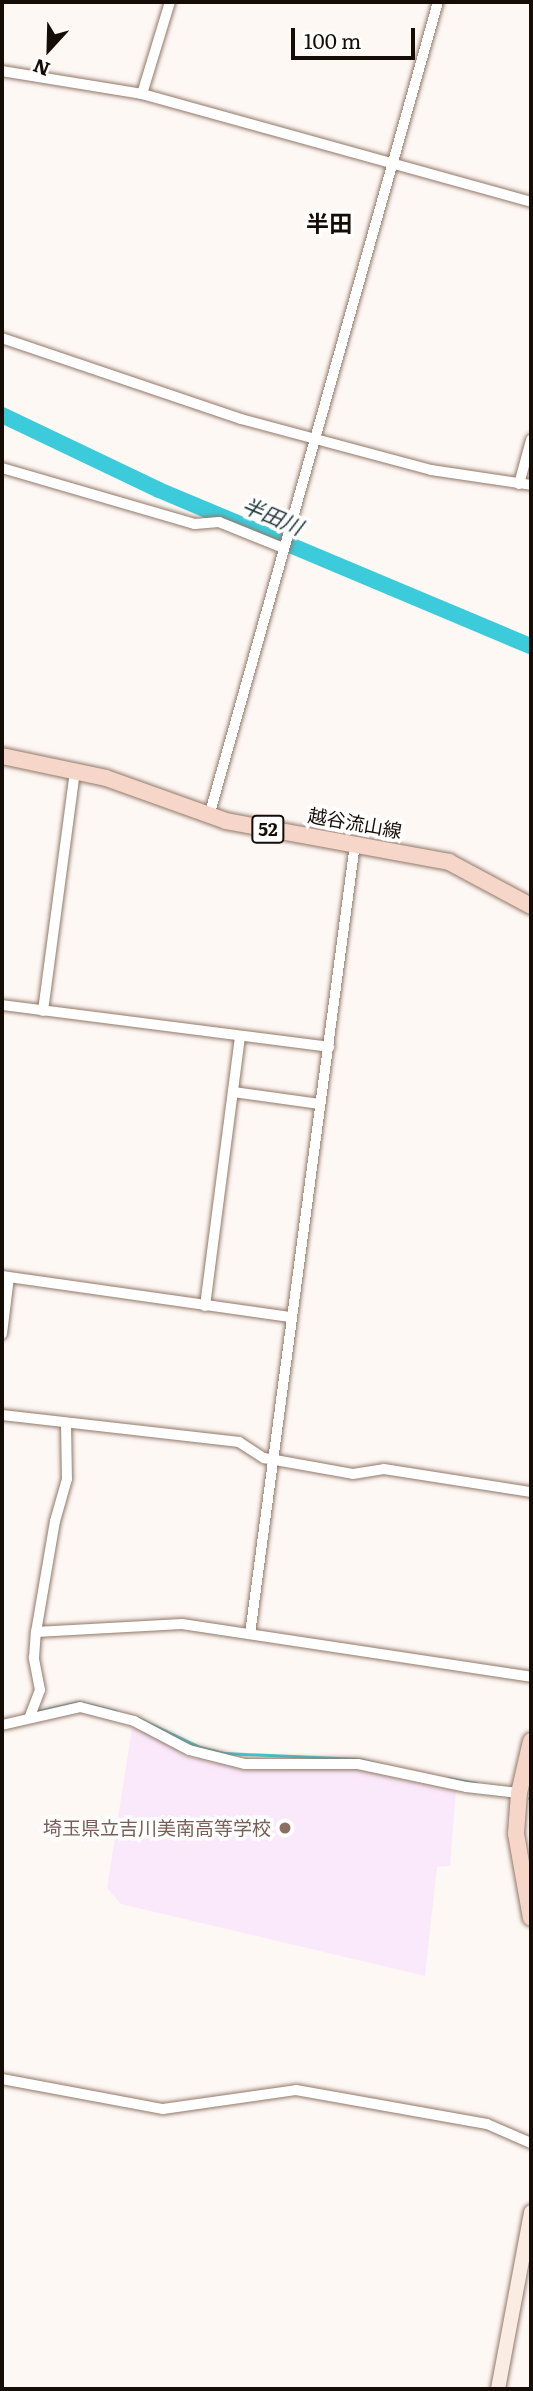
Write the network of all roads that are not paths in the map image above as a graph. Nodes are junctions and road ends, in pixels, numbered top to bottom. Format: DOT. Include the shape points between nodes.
graph roads {
  1 [pos="170,2"];
  2 [pos="438,2"];
  3 [pos="2,71"];
  4 [pos="142,94"];
  5 [pos="391,165"];
  6 [pos="531,202"];
  7 [pos="2,338"];
  8 [pos="315,437"];
  9 [pos="531,440"];
  10 [pos="2,468"];
  11 [pos="519,484"];
  12 [pos="531,485"];
  13 [pos="284,545"];
  14 [pos="2,756"];
  15 [pos="75,771"];
  16 [pos="209,816"];
  17 [pos="355,844"];
  18 [pos="531,906"];
  19 [pos="2,1005"];
  20 [pos="43,1011"];
  21 [pos="240,1037"];
  22 [pos="329,1047"];
  23 [pos="233,1092"];
  24 [pos="320,1104"];
  25 [pos="5,1276"];
  26 [pos="205,1306"];
  27 [pos="290,1317"];
  28 [pos="2,1334"];
  29 [pos="2,1415"];
  30 [pos="66,1423"];
  31 [pos="272,1460"];
  32 [pos="531,1492"];
  33 [pos="36,1632"];
  34 [pos="250,1634"];
  35 [pos="531,1677"];
  36 [pos="32,1713"];
  37 [pos="2,1725"];
  38 [pos="531,1741"];
  39 [pos="523,1792"];
  40 [pos="531,1918"];
  41 [pos="2,2079"];
  42 [pos="531,2143"];
  43 [pos="531,2212"];
  44 [pos="527,2254"];
  45 [pos="498,2389"];
  1 -- 4 [label="street"];
  2 -- 5 [label="street"];
  3 -- 4 [label="street"];
  4 -- 5 [label="street"];
  5 -- 6 [label="street"];
  5 -- 8 [label="street"];
  7 -- 8 [label="street" via="189,402"];
  8 -- 11 [label="street" via="431,470"];
  8 -- 13 [label="street"];
  9 -- 11 [label="street"];
  10 -- 13 [label="street" via="195,524 219,522"];
  11 -- 12 [label="street"];
  13 -- 16 [label="street"];
  14 -- 15 [label="main road, 越谷流山線 / 52"];
  15 -- 16 [label="main road, 越谷流山線 / 52"];
  15 -- 20 [label="street"];
  16 -- 17 [label="main road, 越谷流山線 / 52"];
  17 -- 18 [label="main road, 越谷流山線 / 52" via="449,862"];
  17 -- 22 [label="street"];
  19 -- 20 [label="street"];
  20 -- 21 [label="street"];
  21 -- 22 [label="street"];
  21 -- 23 [label="street"];
  22 -- 24 [label="street"];
  23 -- 24 [label="street"];
  23 -- 26 [label="street"];
  24 -- 27 [label="street"];
  25 -- 26 [label="street"];
  25 -- 28 [label="street"];
  26 -- 27 [label="street"];
  27 -- 31 [label="street"];
  29 -- 30 [label="street"];
  30 -- 31 [label="street" via="239,1443"];
  30 -- 33 [label="street" via="66,1479"];
  31 -- 32 [label="street" via="353,1474 384,1469"];
  31 -- 34 [label="street"];
  33 -- 34 [label="street" via="182,1624"];
  33 -- 36 [label="street" via="34,1658 40,1690"];
  34 -- 35 [label="street"];
  36 -- 37 [label="street"];
  36 -- 39 [label="street" via="80,1707 134,1721 189,1750 245,1764 358,1764 466,1787"];
  38 -- 39 [label="main road"];
  39 -- 40 [label="main road" via="517,1852"];
  41 -- 42 [label="street" via="163,2109 296,2090 487,2124"];
  43 -- 44 [label="street"];
  44 -- 45 [label="street"];
}
